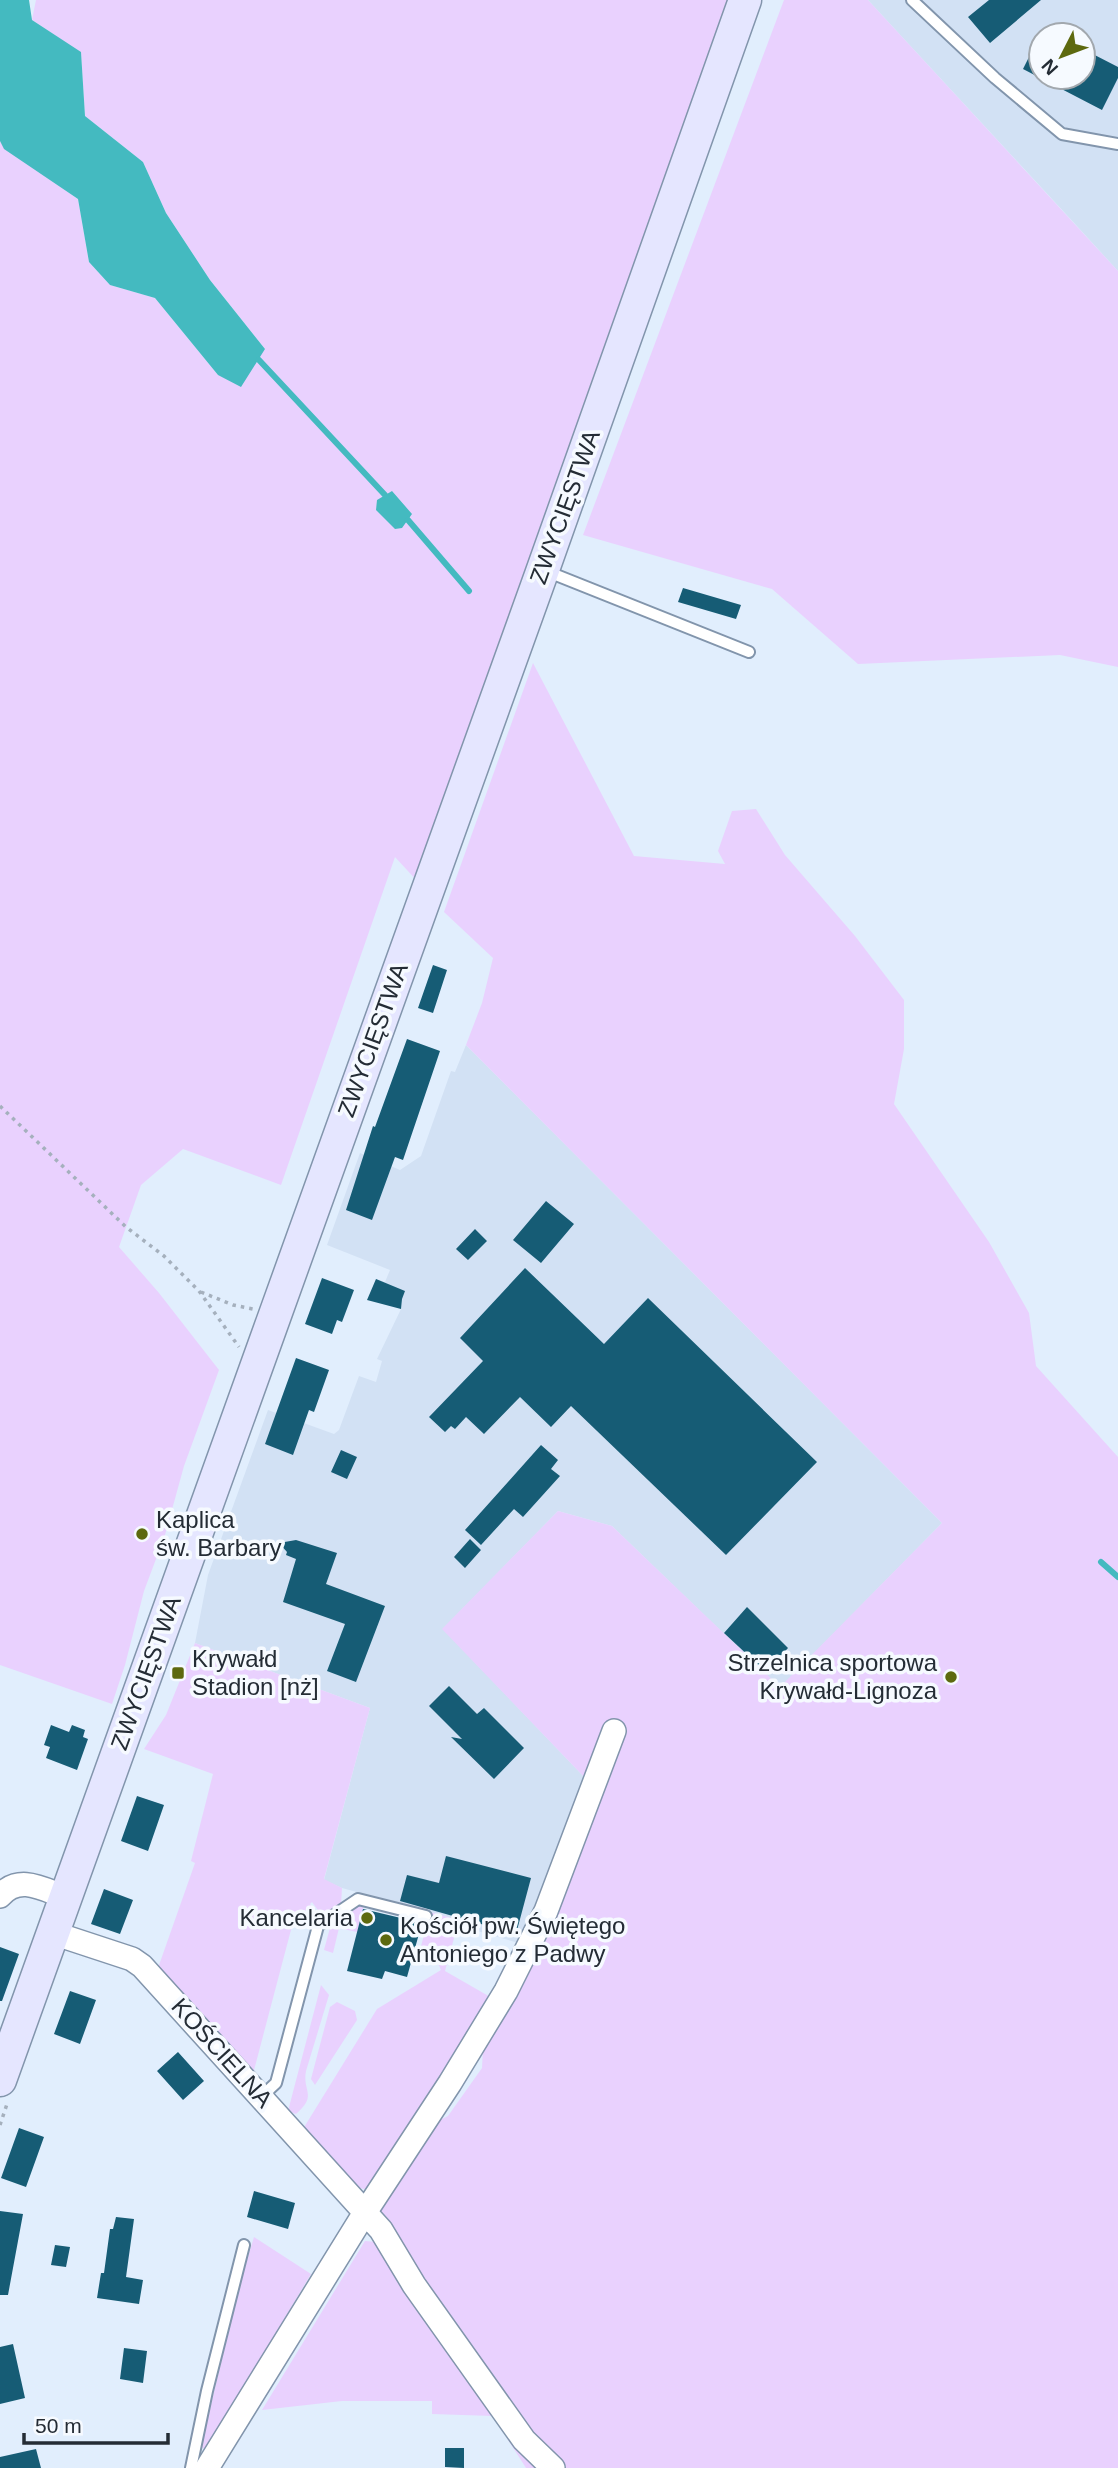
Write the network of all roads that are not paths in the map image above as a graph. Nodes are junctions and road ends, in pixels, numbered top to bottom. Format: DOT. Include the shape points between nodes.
graph roads {
  1 [pos="745,0"];
  2 [pos="912,0"];
  3 [pos="1118,144"];
  4 [pos="541,575"];
  5 [pos="749,652"];
  6 [pos="614,1731"];
  7 [pos="6,1891"];
  8 [pos="65,1898"];
  9 [pos="425,1916"];
  10 [pos="53,1933"];
  11 [pos="0,2080"];
  12 [pos="262,2096"];
  13 [pos="365,2214"];
  14 [pos="244,2245"];
  15 [pos="191,2468"];
  16 [pos="207,2468"];
  17 [pos="553,2468"];
  1 -- 4 [label="main road, ZWYCIĘSTWA"];
  2 -- 3 [label="lane" via="1062,134"];
  4 -- 5 [label="lane" via="556,575"];
  4 -- 8 [label="main road, ZWYCIĘSTWA"];
  6 -- 13 [label="street" via="546,1910 512,1982"];
  7 -- 8 [label="street" via="26,1884"];
  8 -- 10 [label="main road, ZWYCIĘSTWA"];
  9 -- 12 [label="lane" via="358,1899 318,1926 276,2083"];
  10 -- 11 [label="main road, ZWYCIĘSTWA"];
  10 -- 12 [label="street, KOŚCIELNA" via="138,1962"];
  12 -- 13 [label="street, KOŚCIELNA"];
  13 -- 16 [label="street"];
  13 -- 17 [label="street, KOŚCIELNA" via="381,2230 414,2285 528,2445"];
  14 -- 15 [label="lane"];
}
